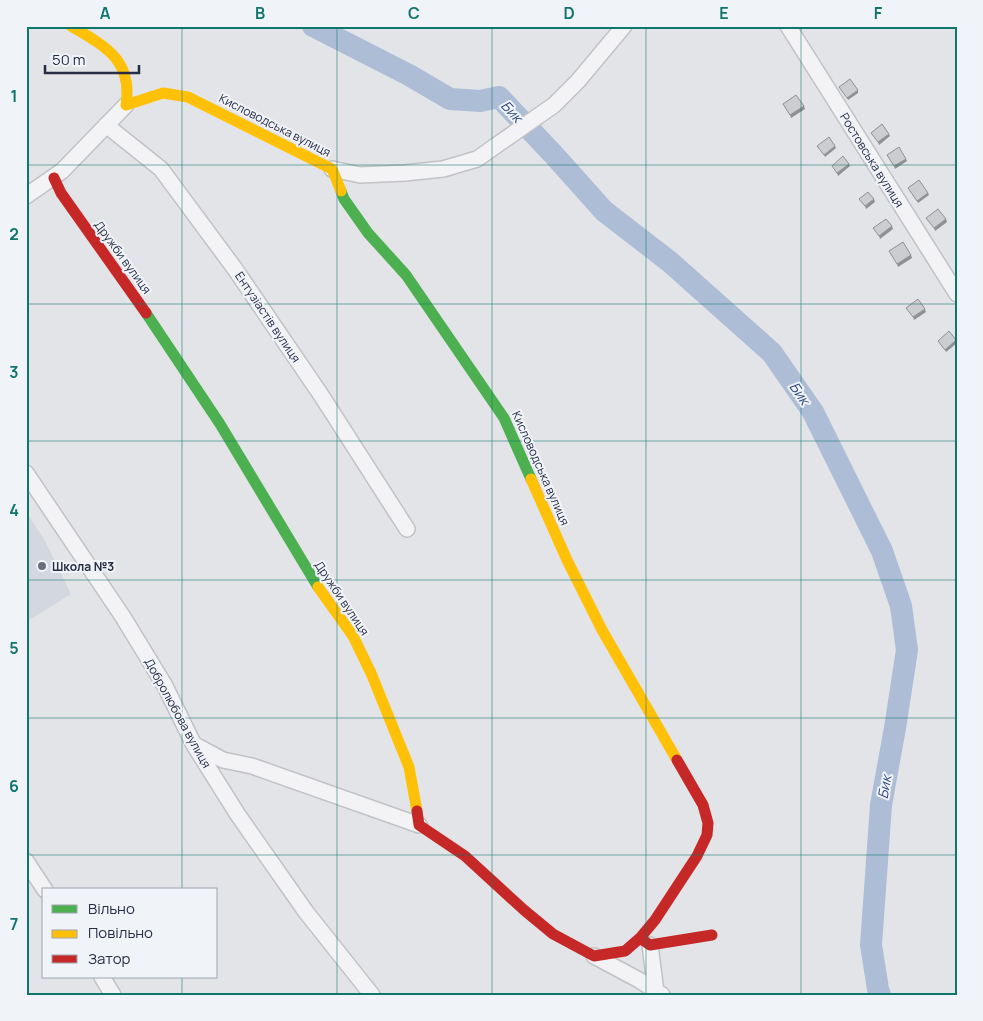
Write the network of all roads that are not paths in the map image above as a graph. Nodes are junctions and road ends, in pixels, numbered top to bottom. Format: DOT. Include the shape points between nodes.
graph roads {
  1 [pos="71,26"];
  2 [pos="624,26"];
  3 [pos="788,26"];
  4 [pos="126,105"];
  5 [pos="106,125"];
  6 [pos="332,170"];
  7 [pos="54,178"];
  8 [pos="26,196"];
  9 [pos="957,294"];
  10 [pos="26,474"];
  11 [pos="407,529"];
  12 [pos="194,745"];
  13 [pos="419,825"];
  14 [pos="26,861"];
  15 [pos="44,888"];
  16 [pos="712,935"];
  17 [pos="645,942"];
  18 [pos="594,956"];
  19 [pos="103,978"];
  20 [pos="659,993"];
  21 [pos="113,995"];
  22 [pos="372,995"];
  1 -- 4 [label="street" via="102,44 122,66 128,85"];
  2 -- 6 [label="street" via="554,105 477,159 443,169 405,173 360,176"];
  3 -- 9 [label="street, Ростовська вулиця"];
  4 -- 5 [label="street"];
  4 -- 6 [label="street, Кисловодська вулиця" via="163,93 188,97"];
  5 -- 7 [label="street"];
  5 -- 11 [label="street, Ентузіастів вулиця" via="161,169 235,269"];
  6 -- 17 [label="street, Кисловодська вулиця" via="344,199 368,233 406,275 504,418 602,630 703,805 708,821 701,849 674,888"];
  7 -- 8 [label="street"];
  7 -- 13 [label="street, Дружби вулиця" via="61,193 220,424 312,579 353,636 409,767"];
  10 -- 12 [label="street, Добролюбова вулиця" via="128,625 165,686"];
  12 -- 13 [label="street" via="223,760 252,766"];
  12 -- 22 [label="street, Добролюбова вулиця" via="306,912"];
  13 -- 18 [label="street" via="466,856 553,934"];
  14 -- 15 [label="street"];
  16 -- 17 [label="street"];
  17 -- 18 [label="street" via="625,951"];
  17 -- 20 [label="street"];
  18 -- 20 [label="street"];
  19 -- 21 [label="street"];
}
